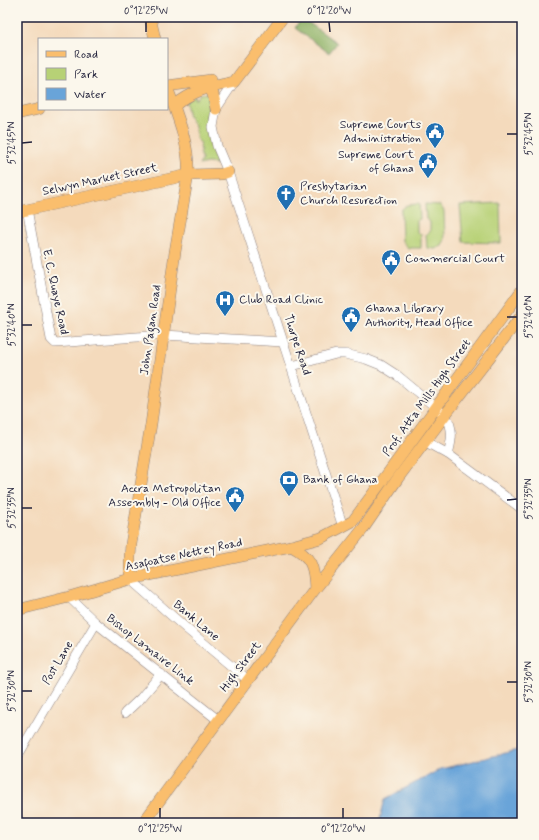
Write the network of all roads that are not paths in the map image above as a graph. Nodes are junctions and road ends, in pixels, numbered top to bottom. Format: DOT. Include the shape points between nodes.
graph roads {
  1 [pos="150,17"];
  2 [pos="283,17"];
  3 [pos="155,38"];
  4 [pos="237,78"];
  5 [pos="168,86"];
  6 [pos="209,87"];
  7 [pos="168,89"];
  8 [pos="174,106"];
  9 [pos="38,109"];
  10 [pos="216,109"];
  11 [pos="17,114"];
  12 [pos="228,172"];
  13 [pos="188,175"];
  14 [pos="22,210"];
  15 [pos="522,290"];
  16 [pos="522,315"];
  17 [pos="164,334"];
  18 [pos="283,342"];
  19 [pos="292,366"];
  20 [pos="436,408"];
  21 [pos="445,415"];
  22 [pos="426,442"];
  23 [pos="448,454"];
  24 [pos="522,509"];
  25 [pos="353,521"];
  26 [pos="343,527"];
  27 [pos="363,529"];
  28 [pos="291,546"];
  29 [pos="130,579"];
  30 [pos="315,589"];
  31 [pos="69,597"];
  32 [pos="17,610"];
  33 [pos="96,623"];
  34 [pos="161,674"];
  35 [pos="248,680"];
  36 [pos="125,713"];
  37 [pos="218,720"];
  38 [pos="17,757"];
  39 [pos="17,819"];
  40 [pos="146,822"];
  41 [pos="24,823"];
  1 -- 3 [label="main road"];
  2 -- 4 [label="main road"];
  4 -- 5 [label="main road"];
  4 -- 6 [label="main road"];
  4 -- 10 [label="street, Thorpe Road"];
  6 -- 8 [label="main road" via="192,93"];
  6 -- 10 [label="main road"];
  7 -- 8 [label="main road, John Pagan Road"];
  8 -- 13 [label="main road, John Pagan Road" via="187,151"];
  9 -- 11 [label="main road"];
  10 -- 12 [label="street, Thorpe Road" via="214,136"];
  12 -- 13 [label="main road, Selwyn Market Street"];
  12 -- 18 [label="street, Thorpe Road"];
  13 -- 14 [label="main road, Selwyn Market Street"];
  13 -- 17 [label="main road, John Pagan Road"];
  14 -- 17 [label="street, E. C. Quaye Road" via="52,342"];
  15 -- 20 [label="main road, Prof. Atta Mills High Street"];
  16 -- 21 [label="main road, Prof. Atta Mills High Street"];
  17 -- 18 [label="street, E. C. Quaye Road"];
  17 -- 29 [label="main road, John Pagan Road" via="131,551"];
  18 -- 19 [label="street, Thorpe Road"];
  19 -- 20 [label="street" via="336,354 366,359 398,376"];
  19 -- 26 [label="street, Thorpe Road"];
  20 -- 21 [label="street"];
  20 -- 25 [label="main road, Prof. Atta Mills High Street"];
  21 -- 22 [label="main road, Prof. Atta Mills High Street"];
  21 -- 23 [label="street" via="450,422 452,439"];
  22 -- 23 [label="street"];
  22 -- 27 [label="main road, Prof. Atta Mills High Street"];
  23 -- 24 [label="street"];
  25 -- 26 [label="main road, Asafoatse Nettey Road"];
  25 -- 27 [label="main road"];
  26 -- 28 [label="main road, Asafoatse Nettey Road" via="321,538"];
  27 -- 30 [label="main road, High Street"];
  28 -- 29 [label="main road, Asafoatse Nettey Road"];
  28 -- 30 [label="main road" via="299,550 312,565"];
  29 -- 31 [label="main road, Asafoatse Nettey Road"];
  29 -- 35 [label="street, Bank Lane"];
  30 -- 35 [label="main road, High Street"];
  31 -- 32 [label="main road, Asafoatse Nettey Road"];
  31 -- 33 [label="street, Bishop Lamaire Link"];
  33 -- 34 [label="street, Bishop Lamaire Link"];
  33 -- 38 [label="street, Post Lane"];
  34 -- 36 [label="street"];
  34 -- 37 [label="street, Bishop Lamaire Link"];
  35 -- 37 [label="main road, High Street"];
  37 -- 40 [label="main road, High Street"];
  39 -- 41 [label="street"];
}
